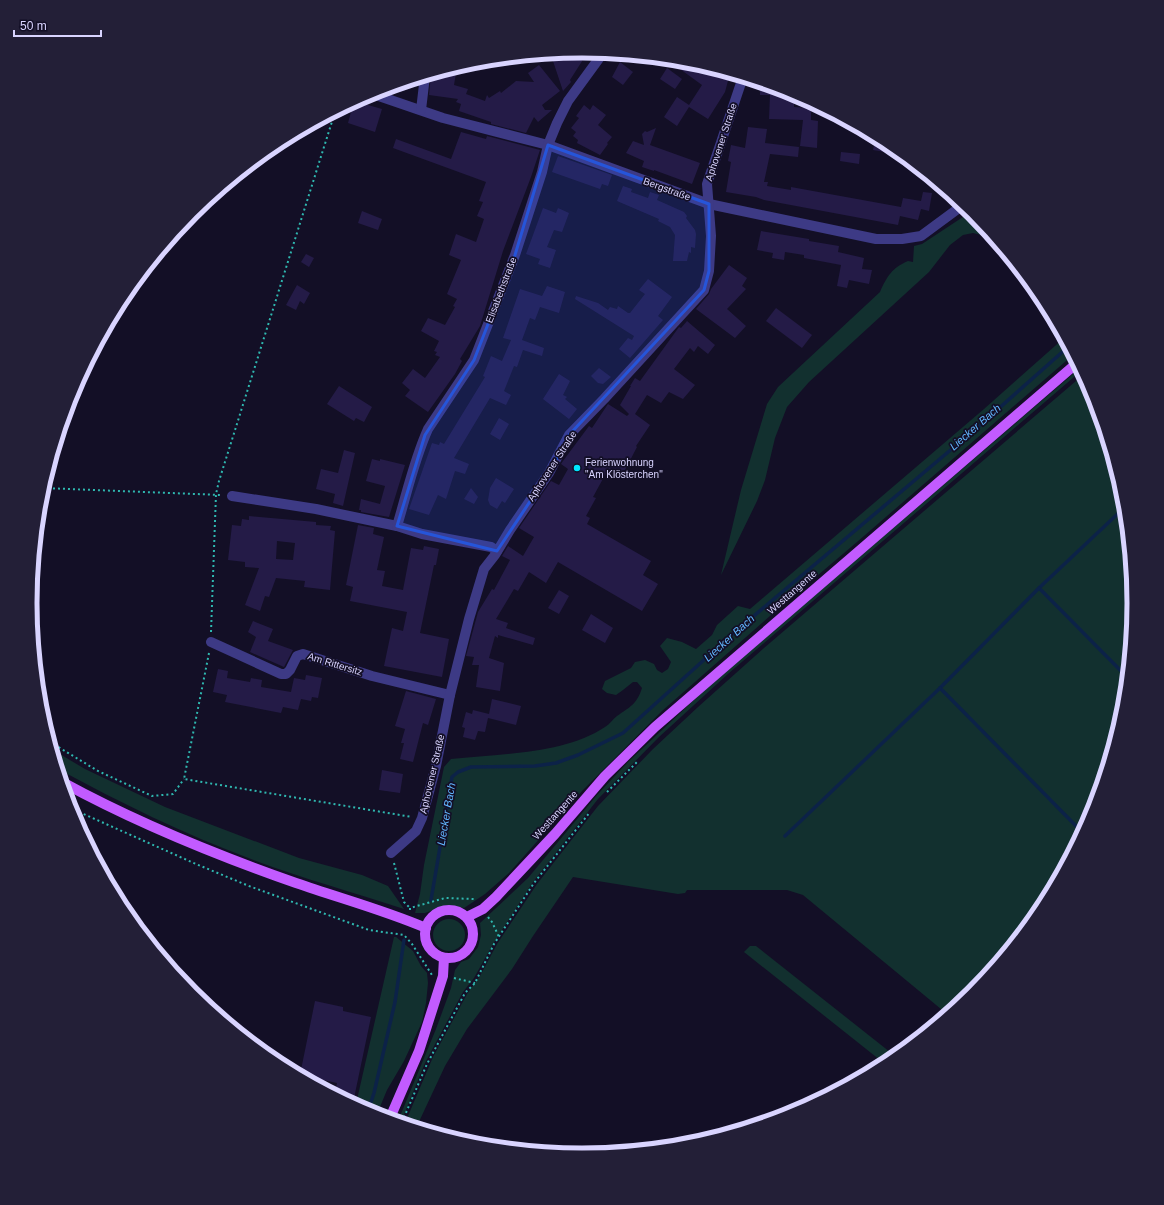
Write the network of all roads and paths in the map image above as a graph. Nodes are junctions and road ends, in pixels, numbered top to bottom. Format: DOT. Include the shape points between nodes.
graph roads {
  1 [pos="599,58"];
  2 [pos="424,81"];
  3 [pos="742,81"];
  4 [pos="380,96"];
  5 [pos="421,110"];
  6 [pos="333,118"];
  7 [pos="548,145"];
  8 [pos="709,204"];
  9 [pos="958,209"];
  10 [pos="1073,366"];
  11 [pos="49,488"];
  12 [pos="216,494"];
  13 [pos="232,496"];
  14 [pos="397,526"];
  15 [pos="497,551"];
  16 [pos="211,642"];
  17 [pos="450,695"];
  18 [pos="57,746"];
  19 [pos="639,760"];
  20 [pos="184,779"];
  21 [pos="69,785"];
  22 [pos="605,794"];
  23 [pos="590,811"];
  24 [pos="78,812"];
  25 [pos="422,818"];
  26 [pos="391,853"];
  27 [pos="410,908"];
  28 [pos="483,910"];
  29 [pos="466,918"];
  30 [pos="409,921"];
  31 [pos="426,928"];
  32 [pos="499,937"];
  33 [pos="444,958"];
  34 [pos="443,976"];
  35 [pos="475,983"];
  36 [pos="392,1113"];
  37 [pos="404,1118"];
  1 -- 7 [label="street, Elisabethstraße" via="568,101"];
  2 -- 5 [label="street"];
  3 -- 8 [label="street, Aphovener Straße" via="707,184"];
  4 -- 5 [label="street, Bergstraße"];
  5 -- 7 [label="street, Bergstraße"];
  6 -- 12 [label="path"];
  7 -- 8 [label="street, Bergstraße"];
  7 -- 14 [label="street, Elisabethstraße" via="542,172 515,255 481,343 474,360 428,429 417,454"];
  8 -- 9 [label="street, Bergstraße" via="876,239 921,236"];
  8 -- 15 [label="street, Aphovener Straße" via="712,236 709,271 704,290 569,435 549,472"];
  10 -- 28 [label="main road, Westtangente" via="655,727 606,776"];
  11 -- 12 [label="path"];
  12 -- 13 [label="path"];
  12 -- 16 [label="path"];
  13 -- 14 [label="street" via="316,509"];
  14 -- 15 [label="street" via="422,534 491,547"];
  15 -- 17 [label="street, Aphovener Straße" via="484,569"];
  16 -- 17 [label="street, Am Rittersitz" via="281,674 286,674 297,656 303,654 372,676"];
  16 -- 20 [label="path"];
  17 -- 25 [label="street, Aphovener Straße" via="436,766"];
  18 -- 20 [label="path" via="98,771 152,796 173,794"];
  19 -- 22 [label="path"];
  20 -- 25 [label="path"];
  21 -- 30 [label="main road" via="208,851"];
  23 -- 32 [label="path" via="534,883"];
  24 -- 34 [label="path" via="249,886 370,930 404,935 432,975"];
  25 -- 26 [label="street, Aphovener Straße" via="416,831"];
  26 -- 27 [label="path" via="404,902"];
  27 -- 28 [label="path" via="446,898 474,899"];
  27 -- 30 [label="path"];
  28 -- 29 [label="main road, Westtangente"];
  28 -- 32 [label="path"];
  29 -- 31 [label="main road" via="454,910 447,910 434,916"];
  29 -- 33 [label="main road" via="473,929 472,943 458,957"];
  30 -- 31 [label="main road"];
  31 -- 33 [label="main road" via="426,943 430,950"];
  32 -- 35 [label="path"];
  33 -- 34 [label="main road"];
  34 -- 35 [label="path"];
  34 -- 36 [label="main road" via="419,1051"];
  35 -- 37 [label="path" via="465,993 430,1057"];
}
